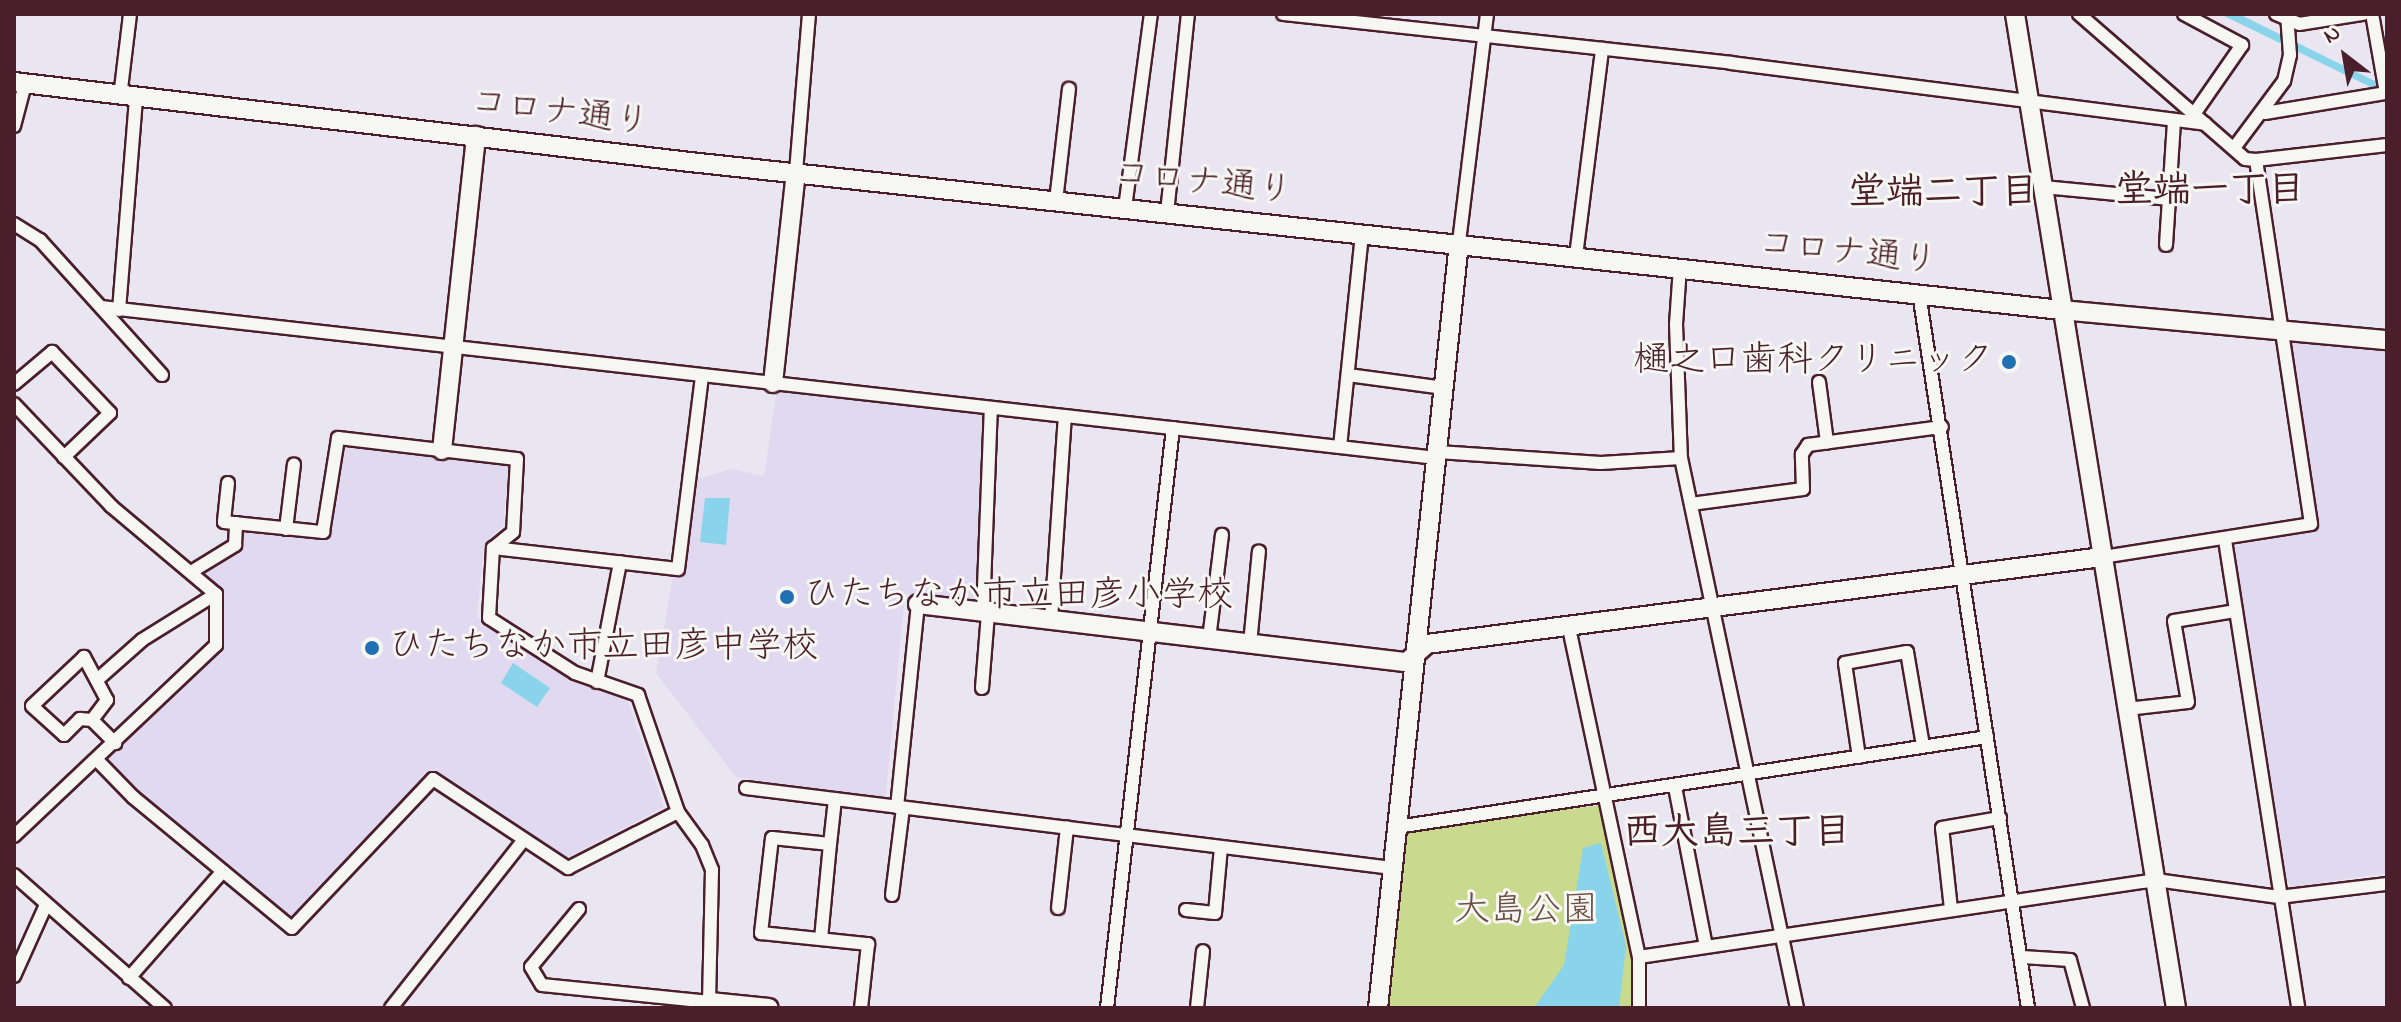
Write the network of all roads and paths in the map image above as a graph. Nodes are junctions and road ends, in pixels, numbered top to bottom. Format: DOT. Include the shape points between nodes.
graph roads {
  1 [pos="130,14"];
  2 [pos="809,14"];
  3 [pos="1151,14"];
  4 [pos="1188,14"];
  5 [pos="1283,14"];
  6 [pos="1487,14"];
  7 [pos="2015,14"];
  8 [pos="2079,14"];
  9 [pos="2184,14"];
  10 [pos="2363,14"];
  11 [pos="2372,14"];
  12 [pos="2283,16"];
  13 [pos="1485,36"];
  14 [pos="1602,49"];
  15 [pos="19,83"];
  16 [pos="1069,89"];
  17 [pos="2387,93"];
  18 [pos="128,97"];
  19 [pos="2028,100"];
  20 [pos="2265,113"];
  21 [pos="2194,114"];
  22 [pos="2174,120"];
  23 [pos="2205,124"];
  24 [pos="14,126"];
  25 [pos="476,136"];
  26 [pos="2387,145"];
  27 [pos="2234,148"];
  28 [pos="2256,160"];
  29 [pos="796,172"];
  30 [pos="2044,187"];
  31 [pos="2169,199"];
  32 [pos="1056,201"];
  33 [pos="1125,208"];
  34 [pos="1167,213"];
  35 [pos="14,224"];
  36 [pos="1362,234"];
  37 [pos="1459,242"];
  38 [pos="2166,245"];
  39 [pos="1576,256"];
  40 [pos="1680,267"];
  41 [pos="1919,293"];
  42 [pos="101,307"];
  43 [pos="119,310"];
  44 [pos="2062,310"];
  45 [pos="2282,328"];
  46 [pos="2387,340"];
  47 [pos="453,347"];
  48 [pos="162,375"];
  49 [pos="702,375"];
  50 [pos="1348,375"];
  51 [pos="1819,382"];
  52 [pos="773,383"];
  53 [pos="14,384"];
  54 [pos="1444,388"];
  55 [pos="14,404"];
  56 [pos="991,408"];
  57 [pos="1065,416"];
  58 [pos="1942,427"];
  59 [pos="1173,428"];
  60 [pos="1827,442"];
  61 [pos="1340,447"];
  62 [pos="442,450"];
  63 [pos="1437,455"];
  64 [pos="64,457"];
  65 [pos="1681,458"];
  66 [pos="294,464"];
  67 [pos="228,483"];
  68 [pos="1691,504"];
  69 [pos="236,523"];
  70 [pos="286,529"];
  71 [pos="1222,535"];
  72 [pos="2225,540"];
  73 [pos="493,548"];
  74 [pos="1259,551"];
  75 [pos="2102,557"];
  76 [pos="620,562"];
  77 [pos="191,572"];
  78 [pos="1963,575"];
  79 [pos="216,594"];
  80 [pos="918,604"];
  81 [pos="1714,606"];
  82 [pos="2236,611"];
  83 [pos="985,613"];
  84 [pos="1051,620"];
  85 [pos="1569,628"];
  86 [pos="1150,632"];
  87 [pos="1209,639"];
  88 [pos="1250,644"];
  89 [pos="1417,658"];
  90 [pos="97,680"];
  91 [pos="597,682"];
  92 [pos="982,688"];
  93 [pos="2127,709"];
  94 [pos="92,720"];
  95 [pos="1987,737"];
  96 [pos="115,743"];
  97 [pos="1923,746"];
  98 [pos="1859,757"];
  99 [pos="97,760"];
  100 [pos="1748,774"];
  101 [pos="1675,787"];
  102 [pos="746,788"];
  103 [pos="1606,798"];
  104 [pos="835,799"];
  105 [pos="900,807"];
  106 [pos="678,812"];
  107 [pos="2000,818"];
  108 [pos="1397,827"];
  109 [pos="1067,828"];
  110 [pos="1127,835"];
  111 [pos="14,836"];
  112 [pos="523,841"];
  113 [pos="830,844"];
  114 [pos="1221,847"];
  115 [pos="1392,868"];
  116 [pos="223,871"];
  117 [pos="14,875"];
  118 [pos="2156,880"];
  119 [pos="2387,884"];
  120 [pos="892,895"];
  121 [pos="2279,897"];
  122 [pos="2013,899"];
  123 [pos="45,907"];
  124 [pos="1058,908"];
  125 [pos="579,909"];
  126 [pos="1951,909"];
  127 [pos="1186,910"];
  128 [pos="1782,934"];
  129 [pos="821,939"];
  130 [pos="1706,946"];
  131 [pos="1203,951"];
  132 [pos="1639,957"];
  133 [pos="2022,957"];
  134 [pos="14,976"];
  135 [pos="129,978"];
  136 [pos="640,1002"];
  137 [pos="709,1005"];
  138 [pos="165,1008"];
  139 [pos="391,1008"];
  140 [pos="769,1008"];
  141 [pos="861,1008"];
  142 [pos="1107,1008"];
  143 [pos="1197,1008"];
  144 [pos="1378,1008"];
  145 [pos="1639,1008"];
  146 [pos="1797,1008"];
  147 [pos="2028,1008"];
  148 [pos="2083,1008"];
  149 [pos="2176,1008"];
  150 [pos="2298,1008"];
  1 -- 18 [label="street"];
  2 -- 29 [label="street"];
  3 -- 33 [label="street"];
  4 -- 34 [label="street"];
  5 -- 13 [label="street"];
  6 -- 13 [label="street"];
  7 -- 19 [label="street"];
  8 -- 21 [label="street"];
  9 -- 21 [label="street" via="2242,45"];
  10 -- 12 [label="street" via="2299,24"];
  11 -- 17 [label="street"];
  12 -- 20 [label="street" via="2284,81"];
  13 -- 14 [label="street"];
  13 -- 37 [label="street"];
  14 -- 19 [label="street"];
  14 -- 39 [label="street"];
  15 -- 18 [label="street, コロナ通り"];
  15 -- 24 [label="street"];
  16 -- 32 [label="street"];
  17 -- 20 [label="street"];
  18 -- 25 [label="street, コロナ通り"];
  18 -- 43 [label="street"];
  19 -- 22 [label="street"];
  19 -- 30 [label="street"];
  20 -- 27 [label="street"];
  21 -- 23 [label="street"];
  22 -- 23 [label="street"];
  22 -- 31 [label="street"];
  23 -- 27 [label="street"];
  25 -- 29 [label="street, コロナ通り"];
  25 -- 47 [label="street"];
  26 -- 28 [label="street"];
  27 -- 28 [label="street" via="2245,159"];
  28 -- 45 [label="street"];
  29 -- 32 [label="street, コロナ通り"];
  29 -- 52 [label="street"];
  30 -- 31 [label="street"];
  30 -- 44 [label="street"];
  31 -- 38 [label="street"];
  32 -- 33 [label="street, コロナ通り"];
  33 -- 34 [label="street, コロナ通り"];
  34 -- 36 [label="street, コロナ通り"];
  35 -- 42 [label="street" via="40,240"];
  36 -- 37 [label="street, コロナ通り"];
  36 -- 50 [label="street"];
  37 -- 39 [label="street, コロナ通り"];
  37 -- 54 [label="street"];
  39 -- 40 [label="street, コロナ通り"];
  40 -- 41 [label="street, コロナ通り"];
  40 -- 65 [label="street" via="1676,324"];
  41 -- 44 [label="street, コロナ通り"];
  41 -- 58 [label="street"];
  42 -- 43 [label="street"];
  42 -- 48 [label="street"];
  43 -- 47 [label="street"];
  44 -- 45 [label="street, コロナ通り"];
  44 -- 75 [label="street"];
  45 -- 46 [label="street, コロナ通り"];
  45 -- 72 [label="street" via="2311,524"];
  47 -- 49 [label="street"];
  47 -- 62 [label="street"];
  49 -- 52 [label="street"];
  49 -- 76 [label="street" via="678,569"];
  50 -- 54 [label="street"];
  50 -- 61 [label="street"];
  51 -- 60 [label="street"];
  52 -- 56 [label="street"];
  53 -- 64 [label="street" via="52,352 110,413"];
  54 -- 63 [label="street"];
  55 -- 64 [label="street"];
  56 -- 57 [label="street"];
  56 -- 83 [label="street"];
  57 -- 59 [label="street"];
  57 -- 84 [label="street"];
  58 -- 60 [label="street"];
  58 -- 78 [label="street"];
  59 -- 61 [label="street"];
  59 -- 86 [label="street"];
  60 -- 68 [label="street" via="1804,449 1803,489"];
  61 -- 63 [label="street"];
  62 -- 70 [label="street" via="338,438 323,532"];
  62 -- 73 [label="street" via="517,459 513,532"];
  63 -- 65 [label="street" via="1601,463"];
  63 -- 89 [label="street"];
  64 -- 77 [label="street" via="139,533"];
  65 -- 68 [label="street"];
  66 -- 70 [label="street"];
  67 -- 69 [label="street" via="224,522"];
  68 -- 81 [label="street"];
  69 -- 70 [label="street"];
  69 -- 77 [label="street" via="235,545"];
  71 -- 87 [label="street"];
  72 -- 75 [label="street"];
  72 -- 82 [label="street"];
  73 -- 76 [label="street"];
  73 -- 91 [label="street" via="489,618"];
  74 -- 88 [label="street"];
  75 -- 78 [label="street"];
  75 -- 93 [label="street"];
  76 -- 91 [label="street"];
  77 -- 79 [label="street"];
  78 -- 81 [label="street"];
  78 -- 95 [label="street"];
  79 -- 90 [label="street" via="142,640"];
  79 -- 96 [label="street" via="216,645"];
  80 -- 83 [label="street"];
  80 -- 105 [label="street"];
  81 -- 85 [label="street"];
  81 -- 100 [label="street"];
  82 -- 93 [label="street" via="2174,621 2188,702"];
  82 -- 121 [label="street"];
  83 -- 84 [label="street"];
  83 -- 92 [label="street"];
  84 -- 86 [label="street"];
  85 -- 89 [label="street" via="1427,644"];
  85 -- 103 [label="street"];
  86 -- 87 [label="street"];
  86 -- 110 [label="street"];
  87 -- 88 [label="street"];
  88 -- 89 [label="street" via="1407,662"];
  89 -- 108 [label="street"];
  90 -- 94 [label="street" via="107,700"];
  90 -- 94 [label="street" via="84,657 32,706 64,735 80,719"];
  91 -- 106 [label="street" via="638,695"];
  93 -- 118 [label="street"];
  94 -- 96 [label="street"];
  95 -- 97 [label="street"];
  95 -- 107 [label="street"];
  96 -- 99 [label="street"];
  97 -- 98 [label="street"];
  97 -- 98 [label="street" via="1907,652 1845,663"];
  98 -- 100 [label="street"];
  99 -- 111 [label="street"];
  99 -- 116 [label="street"];
  100 -- 101 [label="street"];
  100 -- 128 [label="street"];
  101 -- 103 [label="street"];
  101 -- 130 [label="street"];
  102 -- 104 [label="street"];
  103 -- 108 [label="street"];
  103 -- 132 [label="street"];
  104 -- 105 [label="street"];
  104 -- 113 [label="street"];
  105 -- 109 [label="street"];
  105 -- 120 [label="street"];
  106 -- 112 [label="street" via="568,868"];
  106 -- 137 [label="street" via="702,845 712,870"];
  107 -- 122 [label="street"];
  107 -- 126 [label="street" via="1942,828"];
  108 -- 115 [label="street"];
  109 -- 110 [label="street"];
  109 -- 124 [label="street"];
  110 -- 114 [label="street"];
  110 -- 142 [label="street"];
  112 -- 116 [label="street" via="433,779 292,928"];
  112 -- 139 [label="street"];
  113 -- 129 [label="street"];
  113 -- 129 [label="street" via="772,838 761,933"];
  114 -- 115 [label="street"];
  114 -- 127 [label="street" via="1215,913"];
  115 -- 144 [label="street"];
  116 -- 135 [label="street"];
  117 -- 123 [label="street"];
  118 -- 121 [label="street"];
  118 -- 122 [label="street"];
  118 -- 149 [label="street"];
  119 -- 121 [label="street"];
  121 -- 150 [label="street"];
  122 -- 126 [label="street"];
  122 -- 133 [label="street"];
  123 -- 134 [label="street"];
  123 -- 135 [label="street"];
  125 -- 136 [label="street" via="531,967 542,985"];
  126 -- 128 [label="street"];
  128 -- 130 [label="street"];
  128 -- 146 [label="street"];
  129 -- 141 [label="street" via="868,944"];
  130 -- 132 [label="street"];
  131 -- 143 [label="street"];
  132 -- 145 [label="street"];
  133 -- 147 [label="street"];
  133 -- 148 [label="street" via="2070,960"];
  135 -- 138 [label="street"];
  136 -- 137 [label="street"];
  137 -- 140 [label="street"];
}
